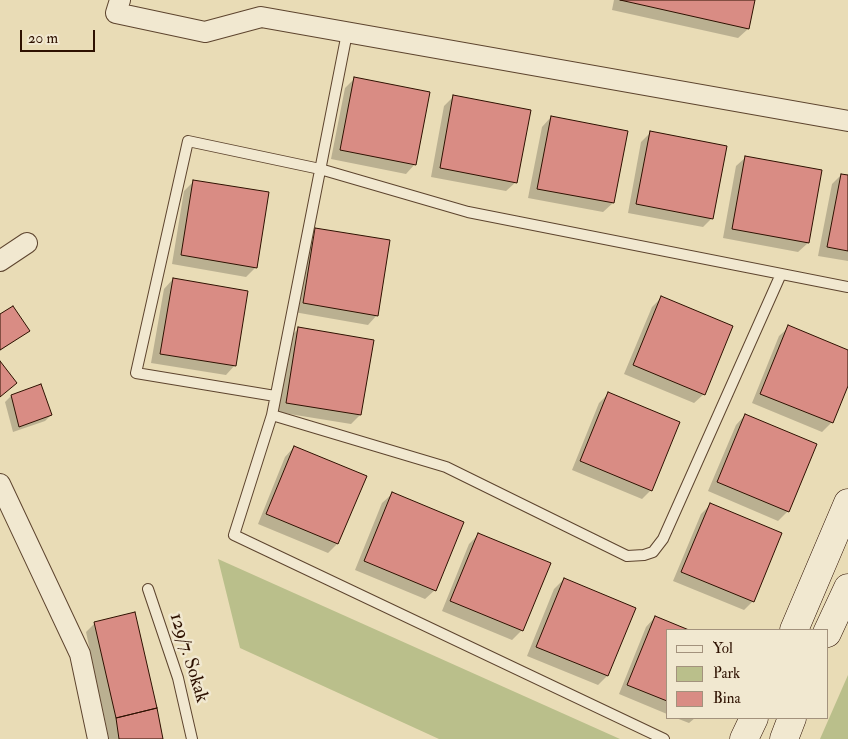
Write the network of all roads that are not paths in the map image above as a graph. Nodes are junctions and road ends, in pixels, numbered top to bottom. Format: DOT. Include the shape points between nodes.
graph roads {
  1 [pos="120,0"];
  2 [pos="262,8"];
  3 [pos="347,32"];
  4 [pos="848,122"];
  5 [pos="320,169"];
  6 [pos="27,243"];
  7 [pos="2,256"];
  8 [pos="781,274"];
  9 [pos="848,287"];
  10 [pos="275,396"];
  11 [pos="272,415"];
  12 [pos="0,484"];
  13 [pos="848,503"];
  14 [pos="6,508"];
  15 [pos="848,588"];
  16 [pos="148,589"];
  17 [pos="794,629"];
  18 [pos="828,632"];
  19 [pos="754,719"];
  20 [pos="792,719"];
  21 [pos="98,739"];
  22 [pos="192,739"];
  23 [pos="664,739"];
  24 [pos="744,739"];
  25 [pos="784,739"];
  1 -- 2 [label="street" via="116,13 205,32"];
  2 -- 3 [label="street"];
  3 -- 4 [label="street"];
  3 -- 5 [label="lane"];
  5 -- 8 [label="lane" via="468,212"];
  5 -- 10 [label="lane"];
  5 -- 10 [label="lane" via="188,141 136,373"];
  6 -- 7 [label="street"];
  8 -- 9 [label="lane"];
  8 -- 11 [label="lane" via="663,539 653,552 644,555 626,556 446,467"];
  10 -- 11 [label="lane"];
  11 -- 23 [label="lane" via="234,535"];
  12 -- 14 [label="street"];
  13 -- 17 [label="main road"];
  14 -- 21 [label="street" via="80,654"];
  15 -- 18 [label="main road"];
  16 -- 22 [label="lane, 129/7. Sokak" via="178,678"];
  19 -- 24 [label="main road"];
  20 -- 25 [label="main road"];
}
